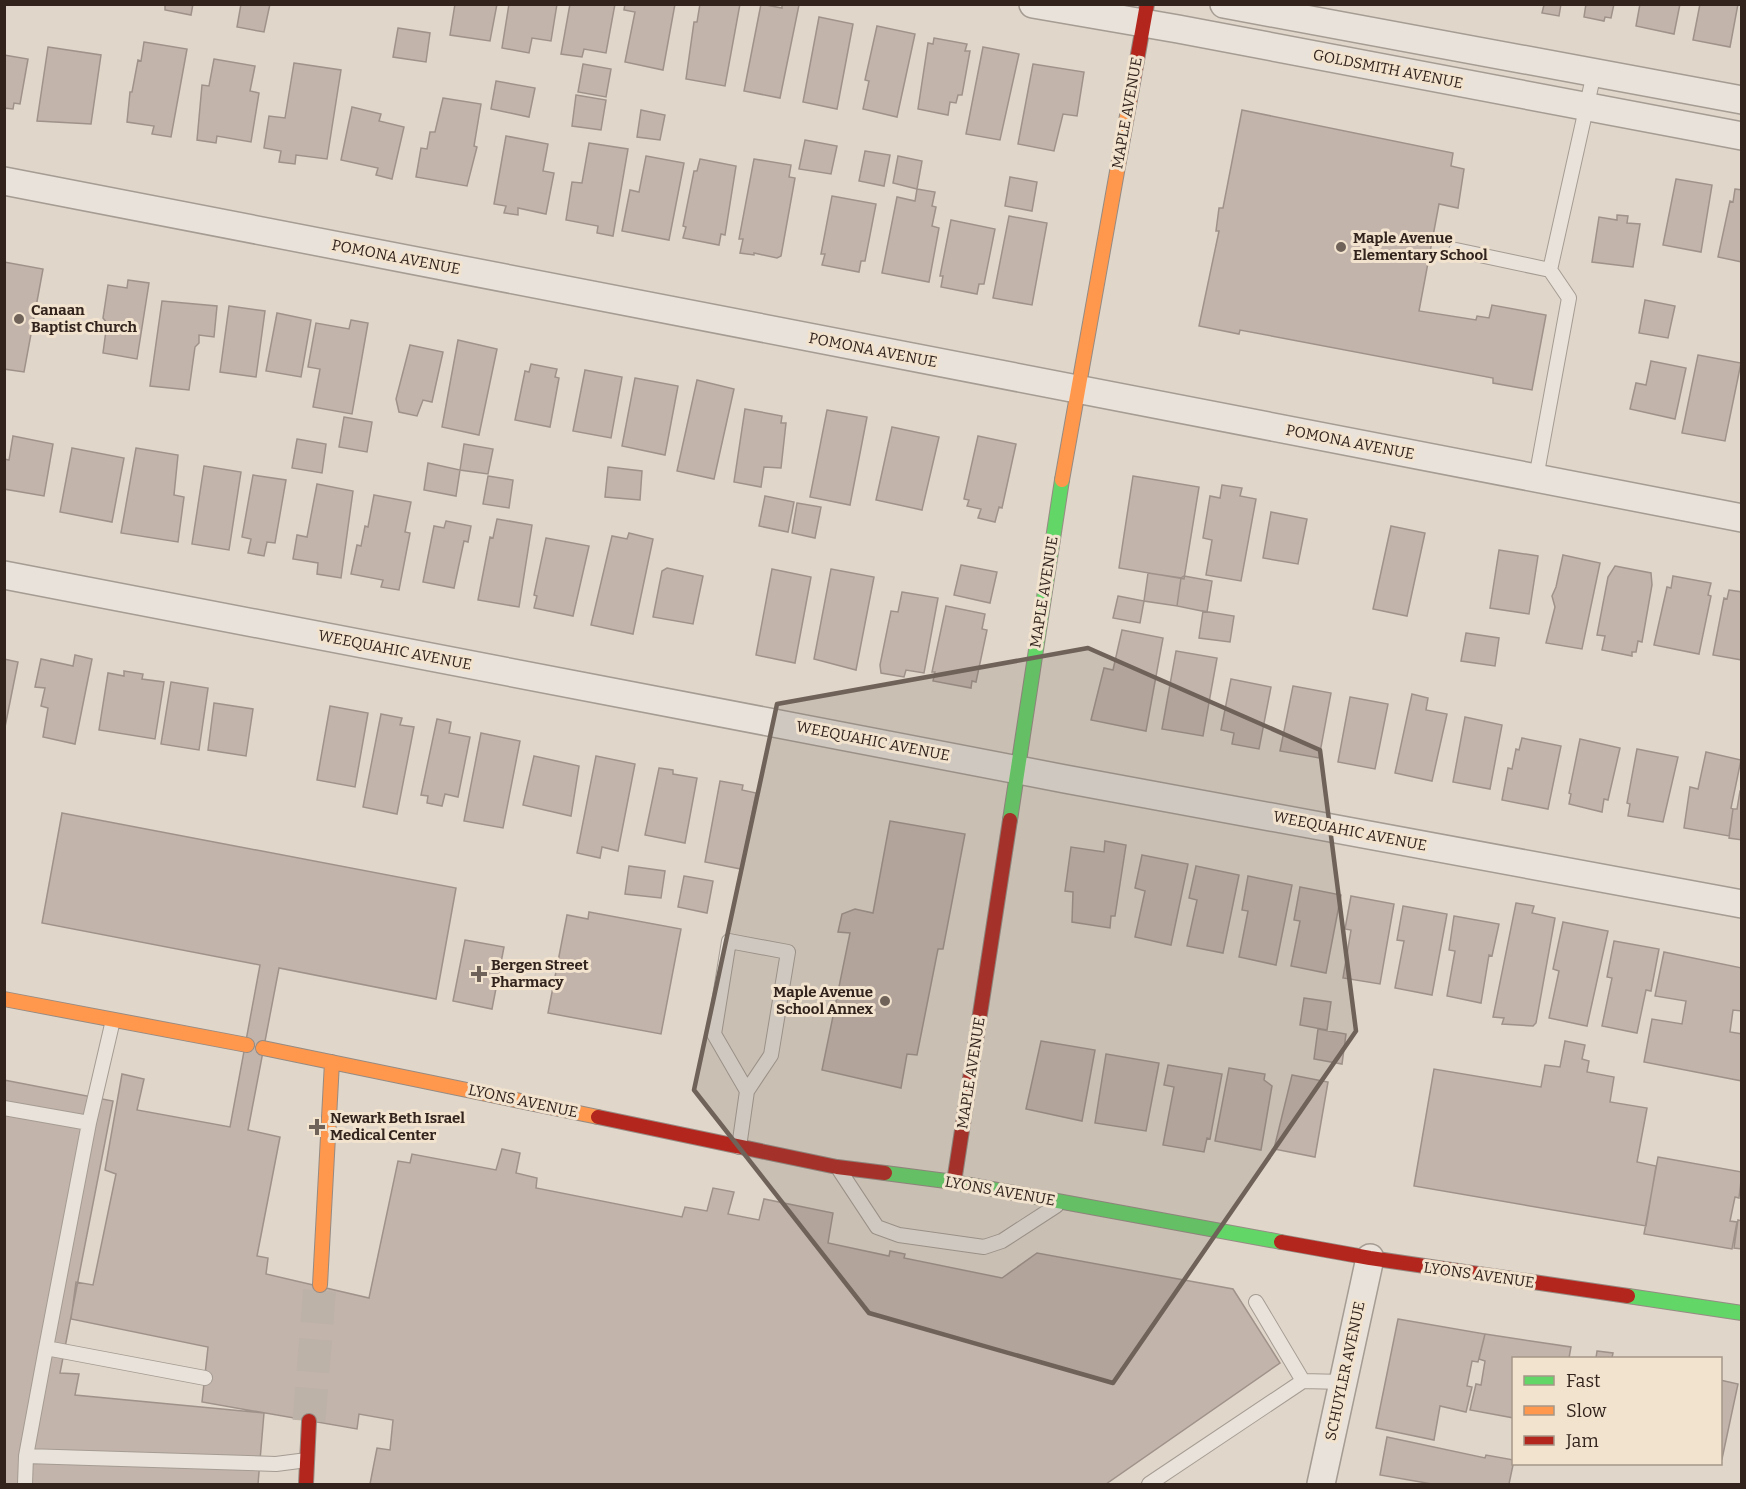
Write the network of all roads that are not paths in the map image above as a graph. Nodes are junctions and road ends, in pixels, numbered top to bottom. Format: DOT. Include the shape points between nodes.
graph roads {
  1 [pos="1033,4"];
  2 [pos="1224,4"];
  3 [pos="1145,14"];
  4 [pos="1594,73"];
  5 [pos="1742,100"];
  6 [pos="1587,107"];
  7 [pos="1742,136"];
  8 [pos="4,181"];
  9 [pos="1456,250"];
  10 [pos="1550,270"];
  11 [pos="1076,389"];
  12 [pos="1536,478"];
  13 [pos="1742,519"];
  14 [pos="4,575"];
  15 [pos="1017,770"];
  16 [pos="1742,904"];
  17 [pos="4,999"];
  18 [pos="112,1020"];
  19 [pos="247,1046"];
  20 [pos="263,1048"];
  21 [pos="332,1062"];
  22 [pos="747,1090"];
  23 [pos="4,1108"];
  24 [pos="89,1123"];
  25 [pos="739,1146"];
  26 [pos="837,1167"];
  27 [pos="954,1182"];
  28 [pos="1063,1201"];
  29 [pos="1370,1258"];
  30 [pos="320,1285"];
  31 [pos="1256,1302"];
  32 [pos="1742,1312"];
  33 [pos="46,1348"];
  34 [pos="205,1378"];
  35 [pos="1303,1381"];
  36 [pos="1343,1382"];
  37 [pos="309,1421"];
  38 [pos="26,1456"];
  39 [pos="307,1460"];
  40 [pos="25,1485"];
  41 [pos="306,1485"];
  42 [pos="1149,1485"];
  43 [pos="1321,1485"];
  1 -- 3 [label="street, GOLDSMITH AVENUE"];
  2 -- 4 [label="street"];
  3 -- 6 [label="street, GOLDSMITH AVENUE"];
  3 -- 11 [label="main road, MAPLE AVENUE"];
  4 -- 5 [label="street"];
  4 -- 6 [label="lane"];
  6 -- 7 [label="street, GOLDSMITH AVENUE"];
  6 -- 10 [label="lane"];
  8 -- 11 [label="street, POMONA AVENUE"];
  9 -- 10 [label="lane"];
  10 -- 12 [label="lane" via="1569,298"];
  11 -- 12 [label="street, POMONA AVENUE"];
  11 -- 15 [label="main road, MAPLE AVENUE"];
  12 -- 13 [label="street, POMONA AVENUE"];
  14 -- 15 [label="street, WEEQUAHIC AVENUE"];
  15 -- 16 [label="street, WEEQUAHIC AVENUE"];
  15 -- 27 [label="main road, MAPLE AVENUE"];
  17 -- 18 [label="main road"];
  18 -- 19 [label="main road"];
  18 -- 24 [label="lane"];
  20 -- 21 [label="main road, LYONS AVENUE"];
  21 -- 25 [label="main road, LYONS AVENUE"];
  21 -- 30 [label="main road"];
  22 -- 22 [label="lane" via="771,1055 788,951 729,941 714,1034"];
  22 -- 25 [label="lane"];
  23 -- 24 [label="lane"];
  24 -- 33 [label="lane"];
  25 -- 26 [label="main road, LYONS AVENUE"];
  26 -- 27 [label="main road, LYONS AVENUE"];
  26 -- 28 [label="lane" via="877,1227 938,1242 984,1248 1002,1241"];
  27 -- 28 [label="main road, LYONS AVENUE"];
  28 -- 29 [label="main road, LYONS AVENUE"];
  29 -- 32 [label="main road, LYONS AVENUE"];
  29 -- 36 [label="street, SCHUYLER AVENUE"];
  31 -- 35 [label="lane"];
  33 -- 34 [label="lane"];
  33 -- 38 [label="lane"];
  35 -- 36 [label="lane"];
  35 -- 42 [label="lane"];
  36 -- 43 [label="street, SCHUYLER AVENUE"];
  37 -- 39 [label="main road"];
  38 -- 39 [label="lane" via="276,1464"];
  38 -- 40 [label="lane"];
  39 -- 41 [label="main road"];
}
